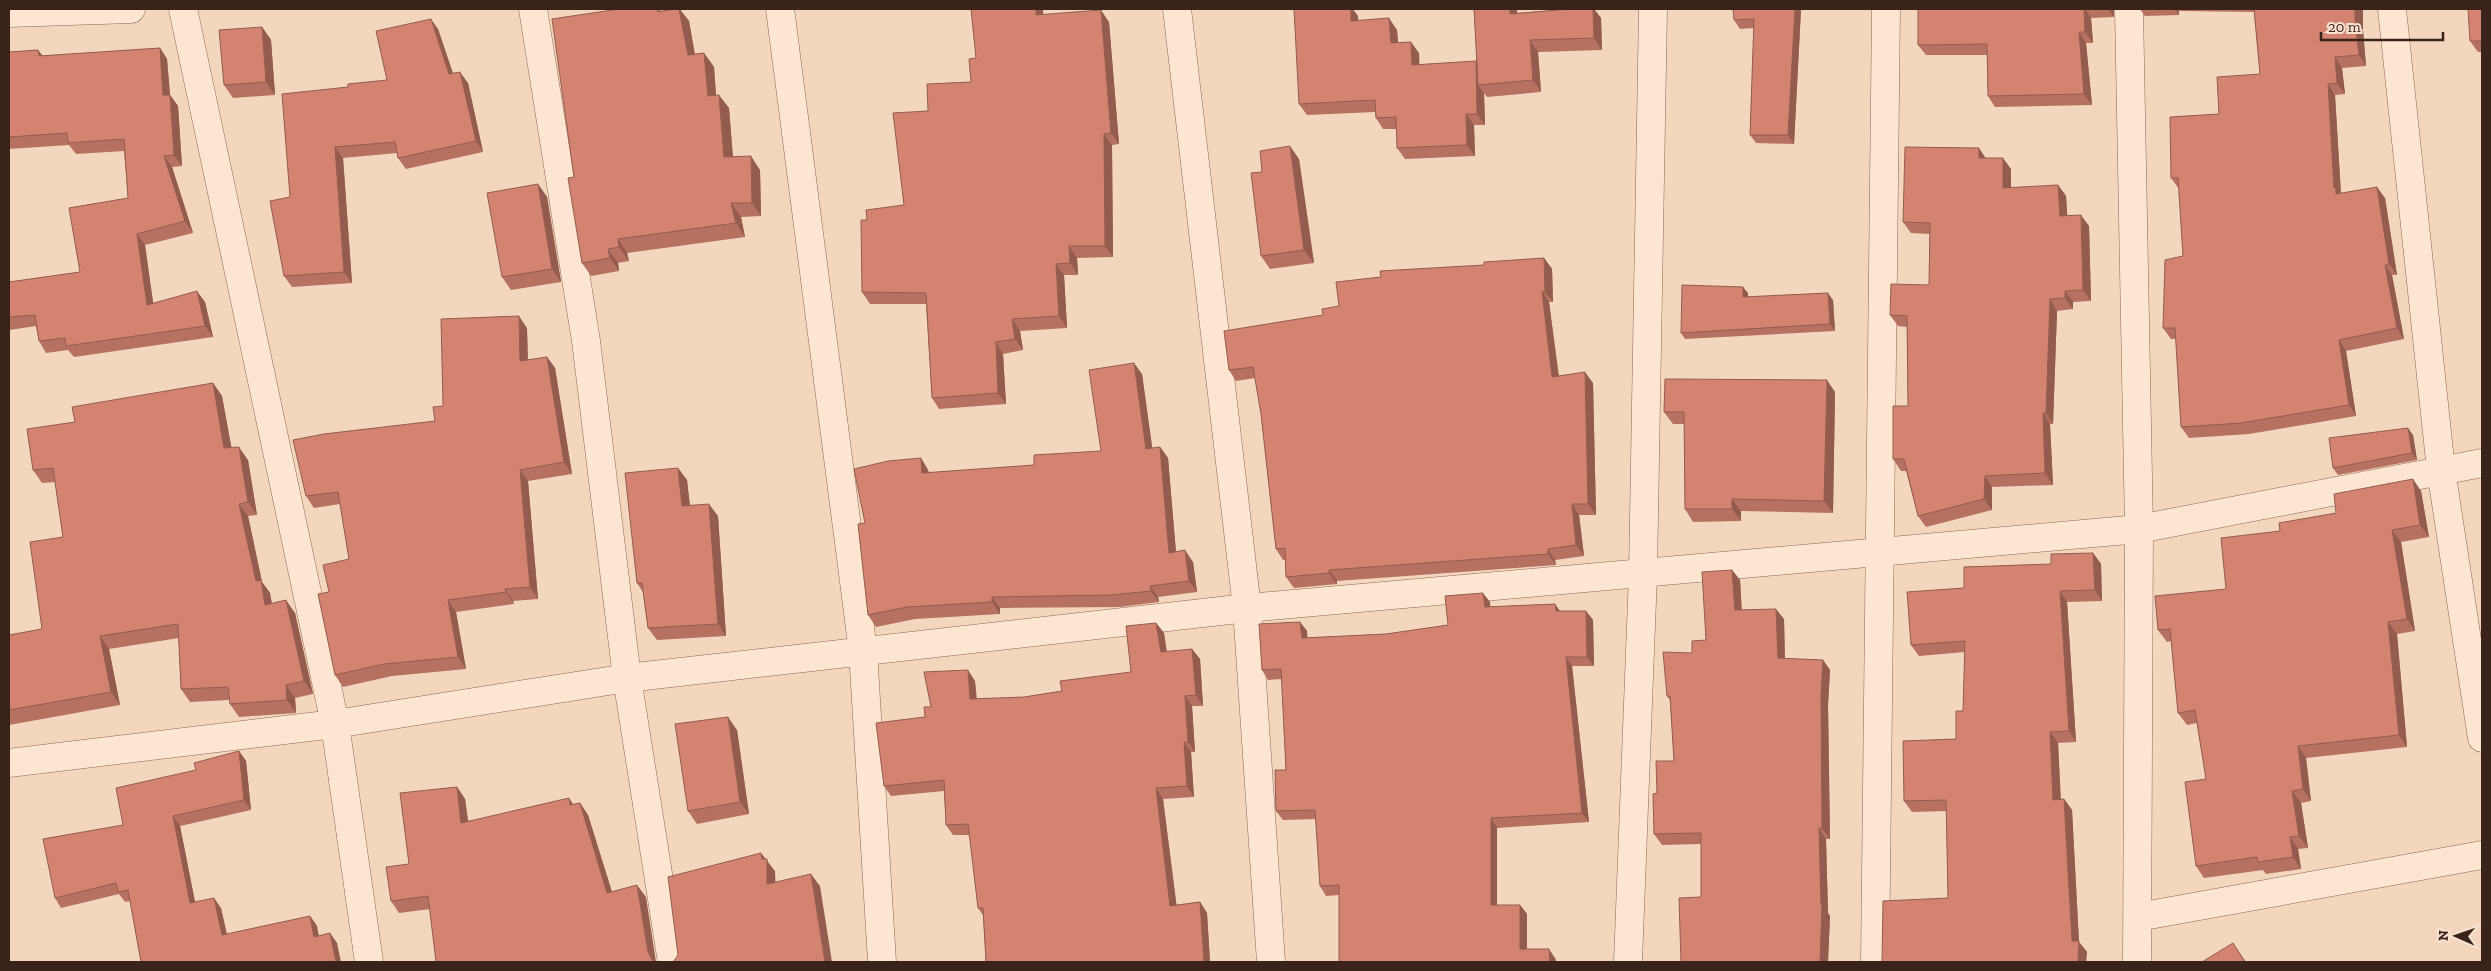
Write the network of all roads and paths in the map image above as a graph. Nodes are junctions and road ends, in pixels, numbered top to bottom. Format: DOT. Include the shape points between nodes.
graph roads {
  1 [pos="131,9"];
  2 [pos="183,9"];
  3 [pos="533,9"];
  4 [pos="780,9"];
  5 [pos="1177,9"];
  6 [pos="1653,9"];
  7 [pos="1886,9"];
  8 [pos="2129,9"];
  9 [pos="2392,9"];
  10 [pos="9,13"];
  11 [pos="2482,463"];
  12 [pos="2441,470"];
  13 [pos="2140,529"];
  14 [pos="1878,551"];
  15 [pos="1643,574"];
  16 [pos="1247,608"];
  17 [pos="863,651"];
  18 [pos="627,678"];
  19 [pos="335,724"];
  20 [pos="2482,738"];
  21 [pos="9,763"];
  22 [pos="2482,856"];
  23 [pos="2138,917"];
  24 [pos="369,962"];
  25 [pos="672,962"];
  26 [pos="882,962"];
  27 [pos="1271,962"];
  28 [pos="1628,962"];
  29 [pos="1875,962"];
  30 [pos="2136,962"];
  1 -- 10 [label="street"];
  2 -- 19 [label="street"];
  3 -- 18 [label="street" via="586,341"];
  4 -- 17 [label="street"];
  5 -- 16 [label="street"];
  6 -- 15 [label="street"];
  7 -- 14 [label="street"];
  8 -- 13 [label="street"];
  9 -- 12 [label="street"];
  11 -- 12 [label="street"];
  12 -- 13 [label="street"];
  12 -- 20 [label="street"];
  13 -- 14 [label="street"];
  13 -- 23 [label="street"];
  14 -- 15 [label="street"];
  14 -- 29 [label="street"];
  15 -- 16 [label="street"];
  15 -- 28 [label="street"];
  16 -- 17 [label="street"];
  16 -- 27 [label="street"];
  17 -- 18 [label="street"];
  17 -- 26 [label="street"];
  18 -- 19 [label="street"];
  18 -- 25 [label="street"];
  19 -- 21 [label="street"];
  19 -- 24 [label="street"];
  22 -- 23 [label="street"];
  23 -- 30 [label="street"];
}
